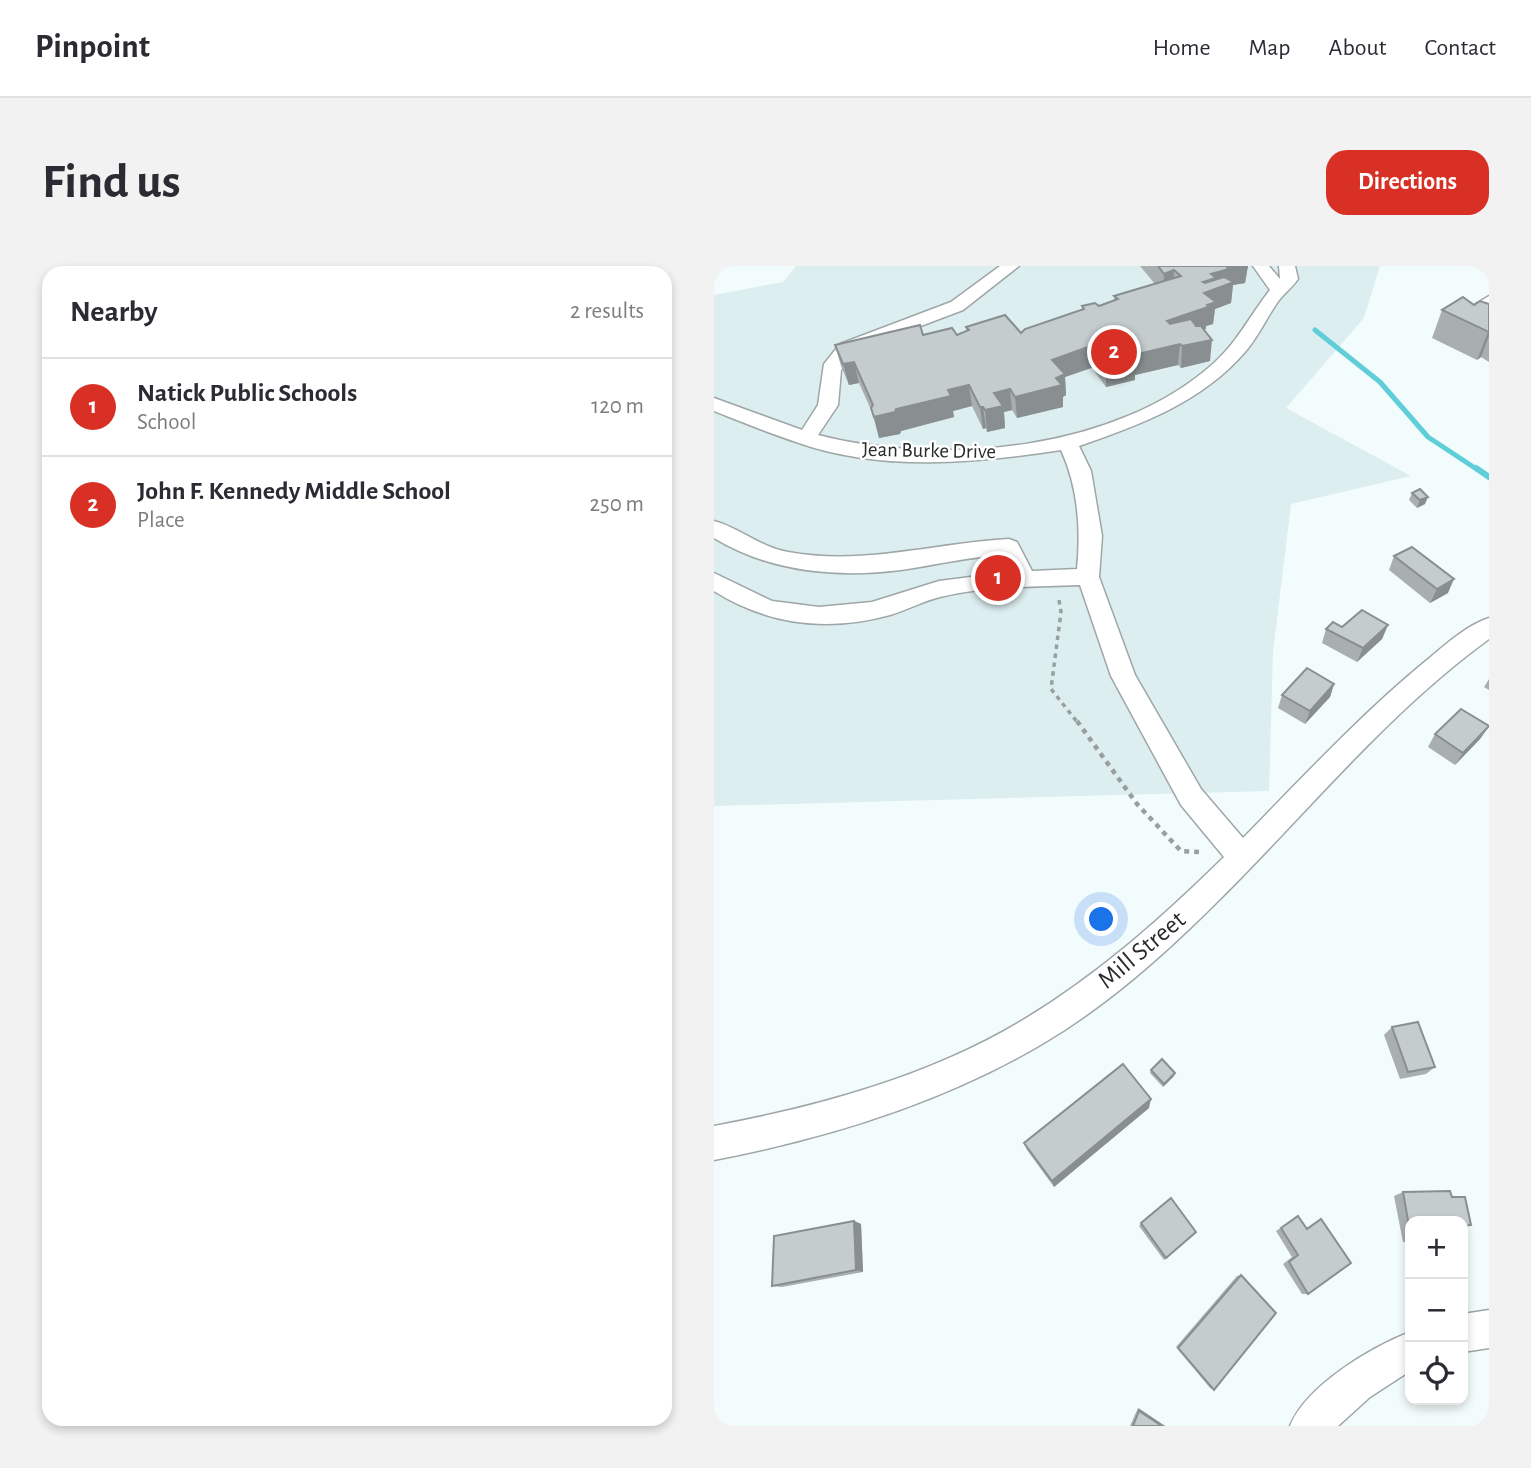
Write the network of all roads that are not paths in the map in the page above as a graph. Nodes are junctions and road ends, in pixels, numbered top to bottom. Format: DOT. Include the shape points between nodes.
graph roads {
  1 [pos="1012,266"];
  2 [pos="1261,266"];
  3 [pos="1287,266"];
  4 [pos="1278,289"];
  5 [pos="1489,301"];
  6 [pos="1489,311"];
  7 [pos="714,404"];
  8 [pos="806,439"];
  9 [pos="1068,443"];
  10 [pos="714,528"];
  11 [pos="1088,577"];
  12 [pos="1022,580"];
  13 [pos="714,581"];
  14 [pos="1489,627"];
  15 [pos="1242,857"];
  16 [pos="714,1143"];
  17 [pos="1489,1329"];
  18 [pos="1468,1332"];
  19 [pos="1405,1352"];
  20 [pos="1310,1426"];
  1 -- 8 [label="street" via="962,310 846,348 834,360 827,406"];
  2 -- 4 [label="street"];
  3 -- 4 [label="street, Jean Burke Drive" via="1290,279"];
  4 -- 9 [label="street, Jean Burke Drive" via="1245,341 1194,389 1130,422"];
  5 -- 6 [label="street" via="1480,307"];
  7 -- 8 [label="street, Jean Burke Drive"];
  8 -- 9 [label="street, Jean Burke Drive" via="874,453 953,455"];
  9 -- 11 [label="street" via="1081,471 1091,536"];
  10 -- 12 [label="street" via="752,550 849,566 1009,547"];
  11 -- 12 [label="street"];
  11 -- 15 [label="street" via="1123,676 1191,797"];
  12 -- 13 [label="street" via="937,590 855,613 816,615 750,602"];
  14 -- 15 [label="street, Mill Street" via="1388,706"];
  15 -- 16 [label="street, Mill Street" via="1129,964 1005,1047 908,1090 823,1119"];
  17 -- 18 [label="street"];
  19 -- 20 [label="street" via="1378,1366"];
}
